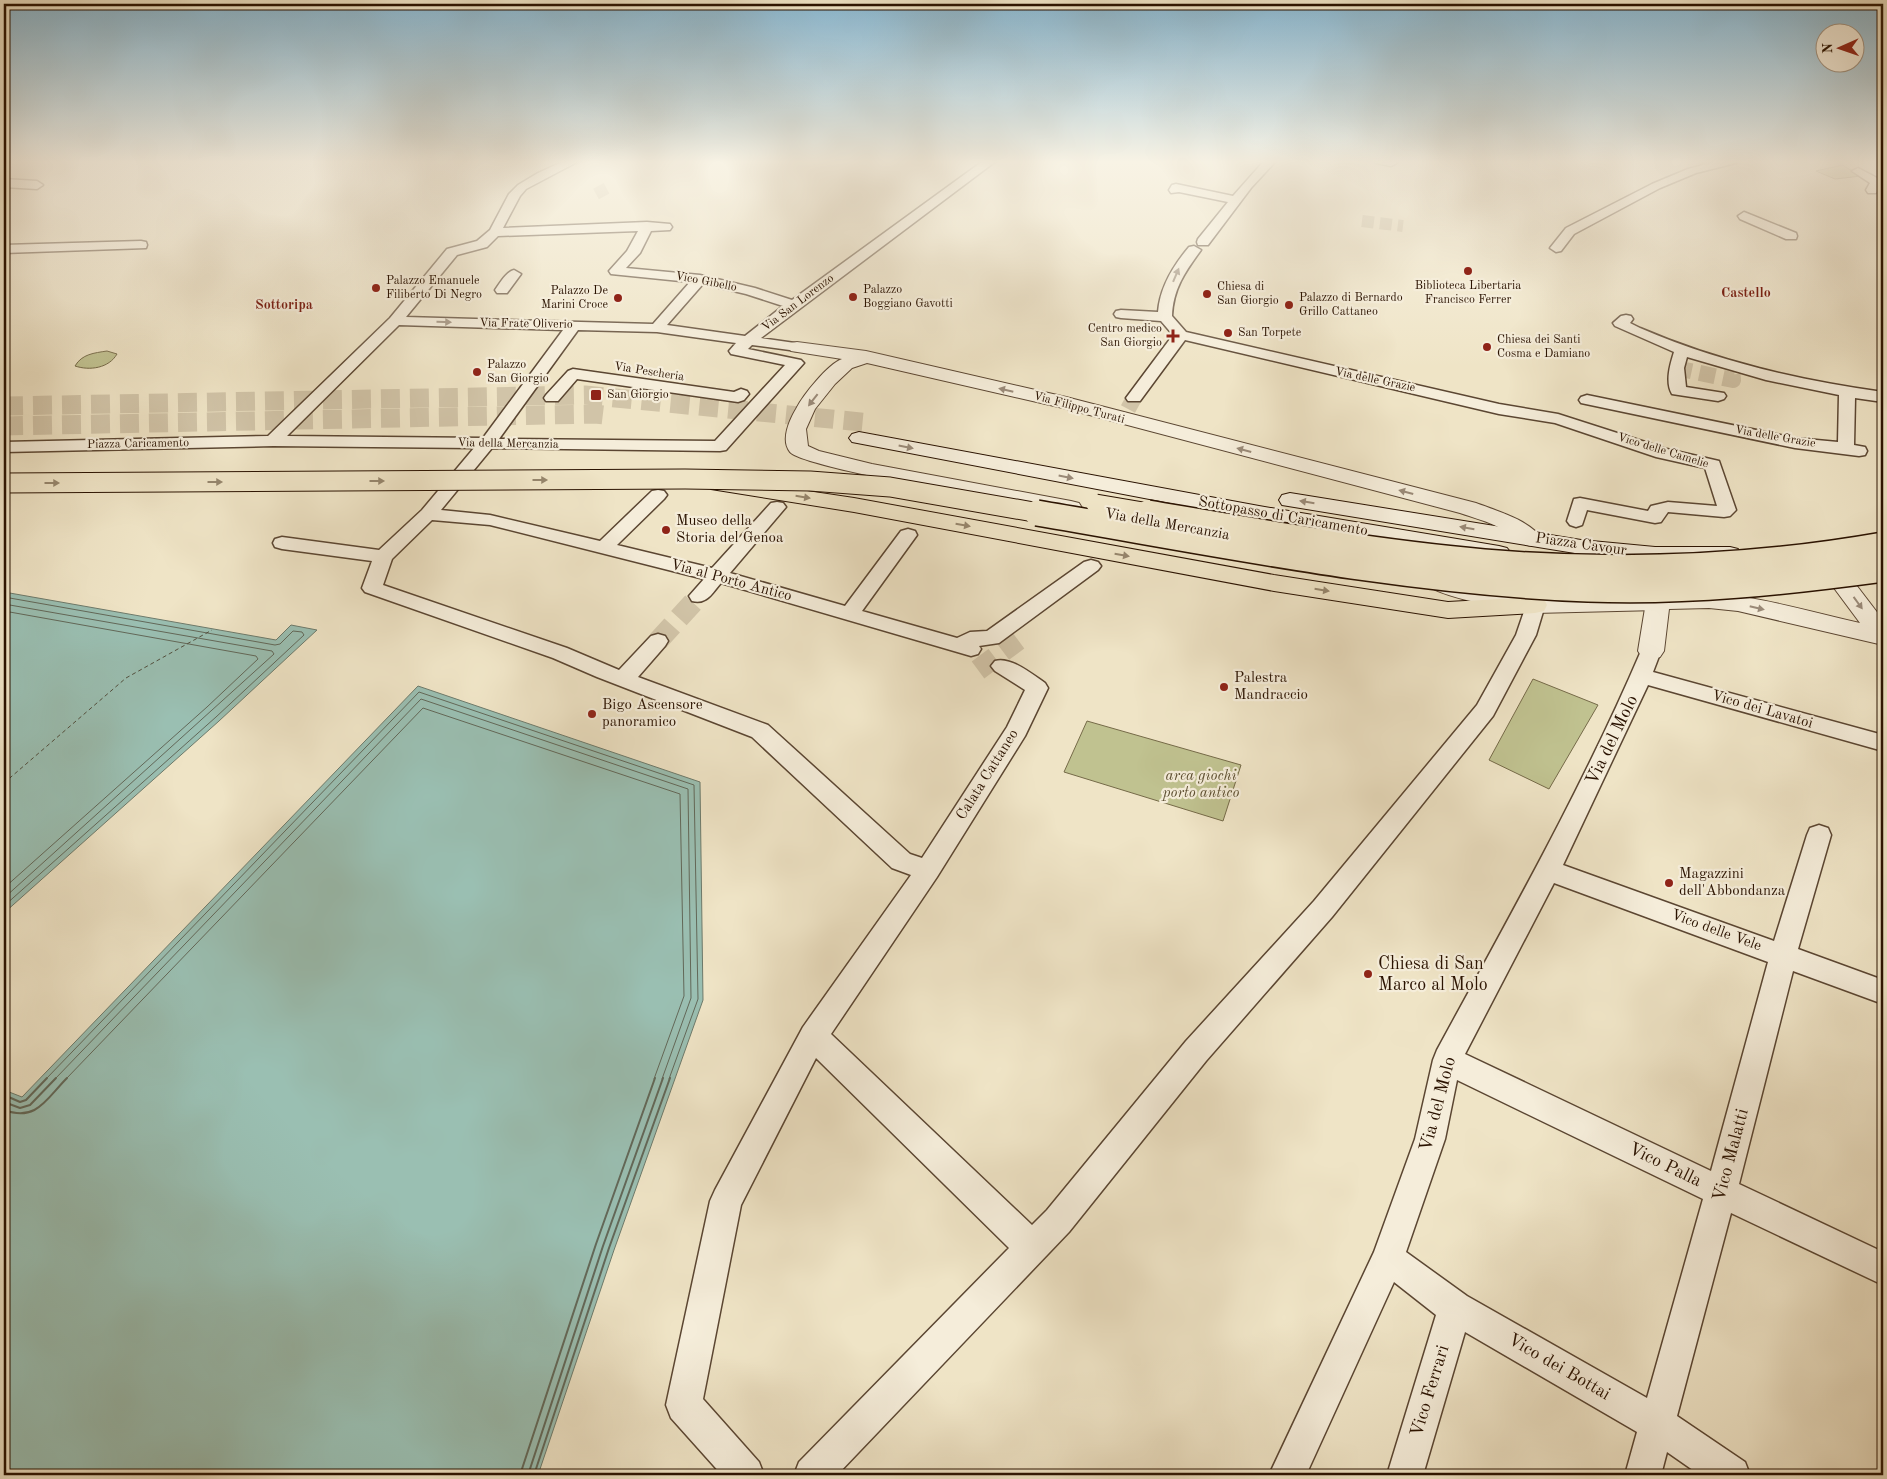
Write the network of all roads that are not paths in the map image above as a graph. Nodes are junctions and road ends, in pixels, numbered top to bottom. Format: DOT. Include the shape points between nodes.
graph roads {
  1 [pos="549,230"];
  2 [pos="645,230"];
  3 [pos="897,230"];
  4 [pos="1212,230"];
  5 [pos="1572,230"];
  6 [pos="1777,230"];
  7 [pos="496,231"];
  8 [pos="1791,236"];
  9 [pos="141,245"];
  10 [pos="1556,248"];
  11 [pos="4,249"];
  12 [pos="514,274"];
  13 [pos="700,279"];
  14 [pos="502,290"];
  15 [pos="794,305"];
  16 [pos="1165,311"];
  17 [pos="1121,314"];
  18 [pos="1626,319"];
  19 [pos="395,321"];
  20 [pos="574,325"];
  21 [pos="657,328"];
  22 [pos="1181,335"];
  23 [pos="750,339"];
  24 [pos="797,347"];
  25 [pos="1682,350"];
  26 [pos="551,357"];
  27 [pos="866,357"];
  28 [pos="1847,392"];
  29 [pos="1718,396"];
  30 [pos="1883,397"];
  31 [pos="552,398"];
  32 [pos="1587,400"];
  33 [pos="1128,409"];
  34 [pos="1570,422"];
  35 [pos="273,441"];
  36 [pos="296,442"];
  37 [pos="487,444"];
  38 [pos="4,447"];
  39 [pos="1291,462"];
  40 [pos="4,466"];
  41 [pos="685,479"];
  42 [pos="4,484"];
  43 [pos="658,495"];
  44 [pos="777,507"];
  45 [pos="428,514"];
  46 [pos="1576,521"];
  47 [pos="908,536"];
  48 [pos="1883,536"];
  49 [pos="1532,540"];
  50 [pos="282,543"];
  51 [pos="1883,544"];
  52 [pos="1821,545"];
  53 [pos="604,548"];
  54 [pos="383,556"];
  55 [pos="1883,561"];
  56 [pos="1091,566"];
  57 [pos="1833,569"];
  58 [pos="1883,569"];
  59 [pos="1710,573"];
  60 [pos="718,576"];
  61 [pos="699,596"];
  62 [pos="1658,602"];
  63 [pos="1535,605"];
  64 [pos="850,613"];
  65 [pos="1883,637"];
  66 [pos="658,641"];
  67 [pos="1646,663"];
  68 [pos="1002,666"];
  69 [pos="623,679"];
  70 [pos="1883,743"];
  71 [pos="1819,834"];
  72 [pos="928,870"];
  73 [pos="1548,870"];
  74 [pos="1783,956"];
  75 [pos="1883,992"];
  76 [pos="813,1036"];
  77 [pos="1447,1060"];
  78 [pos="1722,1192"];
  79 [pos="1035,1246"];
  80 [pos="1388,1258"];
  81 [pos="1883,1269"];
  82 [pos="1455,1308"];
  83 [pos="1657,1424"];
  84 [pos="823,1465"];
  85 [pos="746,1475"];
  86 [pos="1287,1475"];
  87 [pos="1405,1475"];
  88 [pos="1644,1475"];
  89 [pos="1732,1475"];
  1 -- 7 [label="street"];
  2 -- 13 [label="street, Vico Gibello" via="631,255 616,270"];
  3 -- 15 [label="street, Via San Lorenzo"];
  16 -- 4 [label="street, one-way" via="1180,264"];
  5 -- 10 [label="street"];
  6 -- 8 [label="street"];
  7 -- 19 [label="street" via="482,244 452,252"];
  9 -- 11 [label="street"];
  12 -- 14 [label="street"];
  13 -- 15 [label="street, Vico Gibello"];
  13 -- 21 [label="street"];
  15 -- 23 [label="street, Via San Lorenzo"];
  16 -- 17 [label="street"];
  16 -- 22 [label="street"];
  18 -- 25 [label="street" via="1620,323"];
  19 -- 20 [label="street, Via Frate Oliverio, one-way"];
  19 -- 35 [label="street"];
  20 -- 21 [label="street, Via Frate Oliverio"];
  20 -- 26 [label="street"];
  21 -- 23 [label="street, Via Frate Oliverio"];
  22 -- 33 [label="street"];
  22 -- 34 [label="street, Via delle Grazie" via="1498,409"];
  23 -- 24 [label="street, Via Filippo Turati"];
  23 -- 37 [label="street, Via della Mercanzia" via="736,351 796,363 720,446"];
  24 -- 27 [label="street, Via Filippo Turati"];
  25 -- 28 [label="street" via="1746,372"];
  25 -- 29 [label="street" via="1676,368 1678,391"];
  26 -- 31 [label="street, Via Pescheria" via="744,391 738,397 573,374"];
  26 -- 37 [label="street"];
  33 -- 27 [label="street, Via Filippo Turati, one-way" via="1066,403"];
  27 -- 63 [label="street, Via della Mercanzia, one-way" via="845,364 806,408 796,429 798,449 891,474 1167,526 1356,554 1454,589"];
  28 -- 30 [label="street"];
  28 -- 32 [label="street, Via delle Grazie" via="1853,450 1795,443"];
  39 -- 33 [label="street, Via Filippo Turati, one-way"];
  34 -- 46 [label="street, Vico delle Camelie" via="1662,453 1713,465 1727,510 1668,507 1657,510 1655,518 1580,502"];
  35 -- 36 [label="street, Piazza Caricamento"];
  35 -- 38 [label="street, Piazza Caricamento"];
  36 -- 37 [label="street, Via della Mercanzia"];
  37 -- 45 [label="street"];
  49 -- 39 [label="street, Piazza Cavour, one-way" via="1504,521 1468,508"];
  40 -- 51 [label="highway, bridge" via="816,463 888,469 1377,550 1467,561 1668,567 1778,560"];
  42 -- 41 [label="highway, one-way, bridge"];
  41 -- 58 [label="highway, bridge" via="810,481 890,487 1344,566 1471,582 1590,589 1683,588"];
  41 -- 63 [label="highway, one-way, bridge" via="854,505 1274,582 1448,610"];
  43 -- 53 [label="street"];
  44 -- 60 [label="street"];
  45 -- 53 [label="street, Via al Porto Antico" via="490,520"];
  45 -- 54 [label="street"];
  47 -- 64 [label="street"];
  48 -- 52 [label="street, Piazza Cavour"];
  49 -- 52 [label="street, Piazza Cavour" via="1637,552 1726,554"];
  49 -- 59 [label="street, Sottopasso di Caricamento, one-way" via="865,431 1414,540 1656,572"];
  50 -- 54 [label="street"];
  52 -- 57 [label="street" via="1818,551"];
  53 -- 60 [label="street, Via al Porto Antico"];
  54 -- 69 [label="street" via="372,588 560,652"];
  55 -- 57 [label="street"];
  56 -- 64 [label="street, Via al Porto Antico" via="992,638 970,639 965,647"];
  57 -- 59 [label="street"];
  57 -- 65 [label="street, one-way"];
  59 -- 62 [label="street"];
  60 -- 61 [label="street"];
  60 -- 64 [label="street, Via al Porto Antico"];
  62 -- 63 [label="street, Via della Mercanzia"];
  62 -- 65 [label="street, one-way" via="1709,600 1738,603"];
  62 -- 67 [label="street, Via del Molo"];
  63 -- 79 [label="street" via="1526,635 1485,710 1323,909 1206,1040"];
  66 -- 69 [label="street"];
  67 -- 70 [label="street, Vico dei Lavatoi"];
  67 -- 73 [label="street, Via del Molo" via="1627,710"];
  68 -- 72 [label="street, Calata Cattaneo" via="1037,688 1017,730"];
  69 -- 72 [label="street" via="760,731 901,861"];
  71 -- 74 [label="street, Vico Malatti"];
  72 -- 76 [label="street"];
  73 -- 74 [label="street, Vico delle Vele"];
  73 -- 77 [label="street, Via del Molo"];
  74 -- 75 [label="street, Vico delle Vele"];
  74 -- 78 [label="street, Vico Malatti"];
  76 -- 79 [label="street" via="999,1217"];
  76 -- 85 [label="street" via="726,1200 684,1405"];
  77 -- 78 [label="street, Vico Palla"];
  77 -- 80 [label="street, Via del Molo" via="1430,1139"];
  78 -- 81 [label="street, Vico Palla"];
  78 -- 83 [label="street, Vico Malatti"];
  79 -- 84 [label="street"];
  80 -- 82 [label="street, Vico dei Bottai"];
  80 -- 86 [label="street, Via del Molo"];
  82 -- 83 [label="street, Vico dei Bottai"];
  82 -- 87 [label="street, Vico Ferrari"];
  83 -- 88 [label="street, Vico Malatti"];
  83 -- 89 [label="street, Vico dei Bottai"];
}
